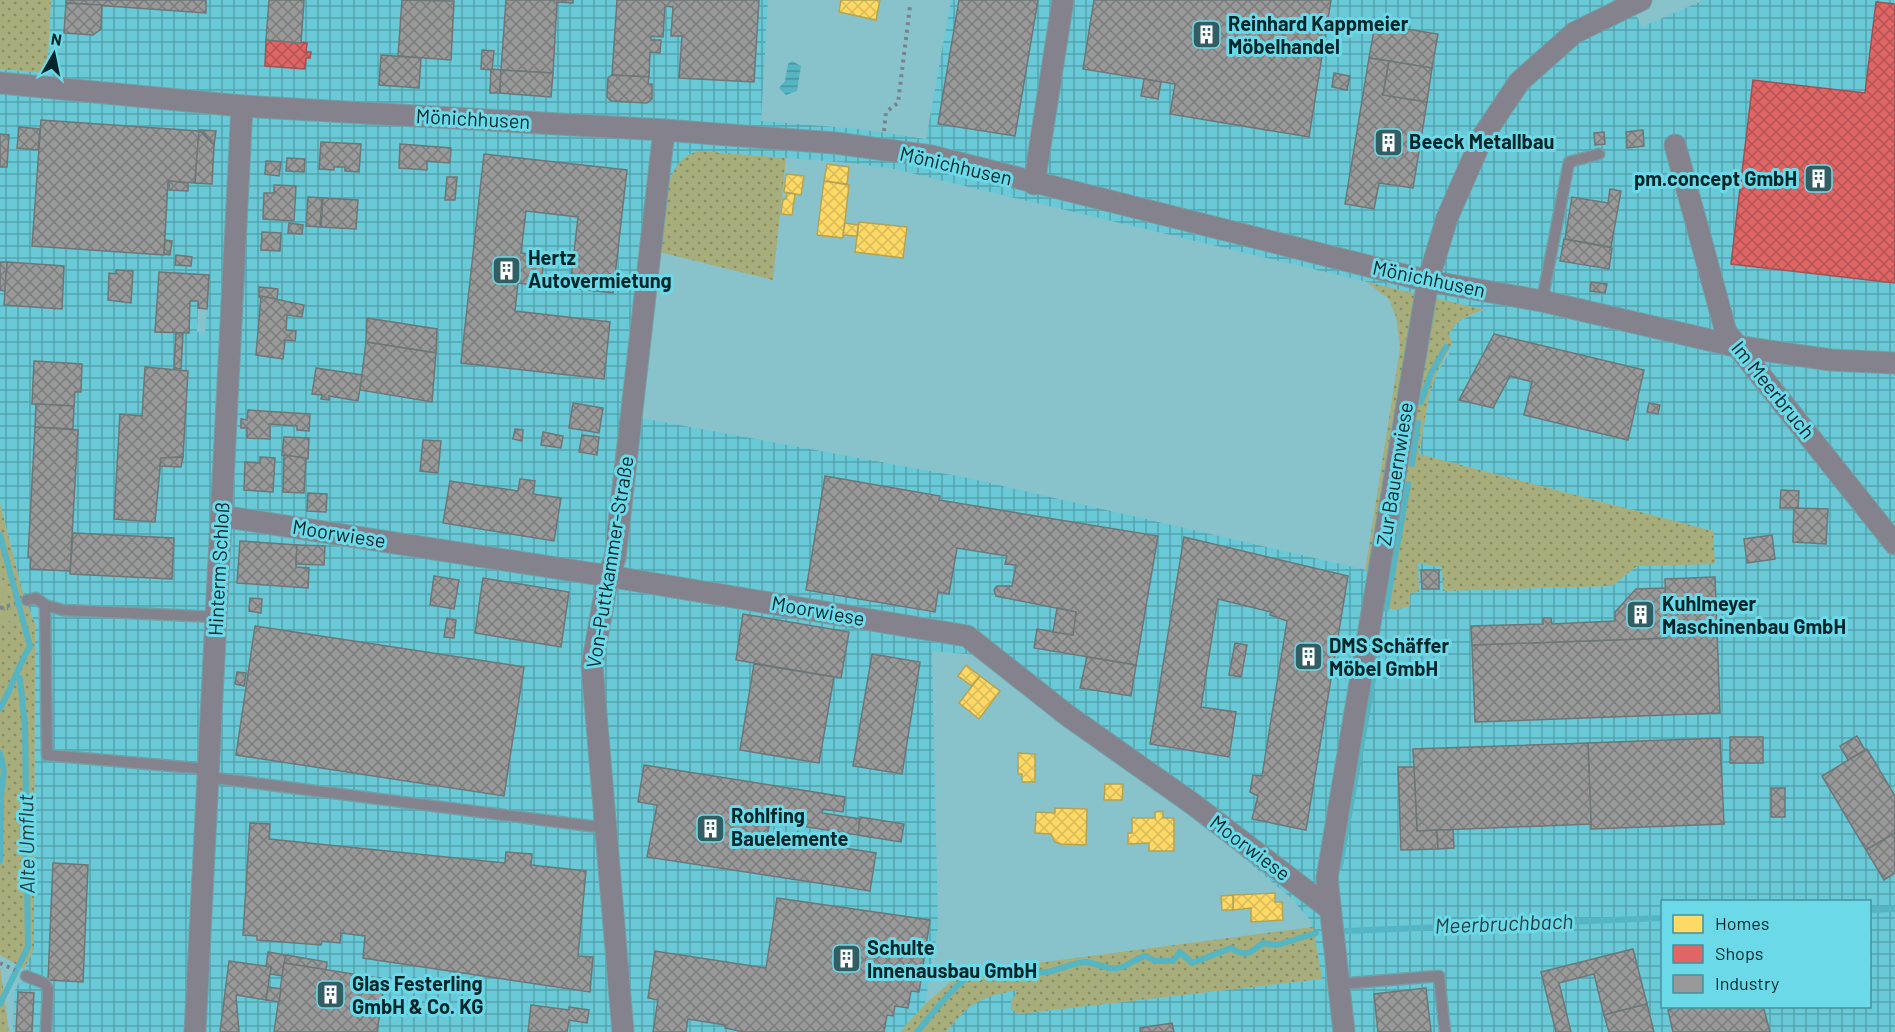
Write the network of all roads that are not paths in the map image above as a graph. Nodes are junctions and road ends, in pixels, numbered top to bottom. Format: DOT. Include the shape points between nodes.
graph roads {
  1 [pos="1063,0"];
  2 [pos="1639,0"];
  3 [pos="0,83"];
  4 [pos="243,106"];
  5 [pos="664,130"];
  6 [pos="1675,145"];
  7 [pos="1599,154"];
  8 [pos="1034,184"];
  9 [pos="1428,281"];
  10 [pos="1542,301"];
  11 [pos="1735,346"];
  12 [pos="1895,363"];
  13 [pos="221,516"];
  14 [pos="1895,544"];
  15 [pos="608,576"];
  16 [pos="27,600"];
  17 [pos="45,605"];
  18 [pos="217,617"];
  19 [pos="207,773"];
  20 [pos="606,828"];
  21 [pos="1330,909"];
  22 [pos="26,976"];
  23 [pos="1338,984"];
  24 [pos="46,1032"];
  25 [pos="195,1032"];
  26 [pos="623,1032"];
  27 [pos="1344,1032"];
  28 [pos="1445,1032"];
  1 -- 8 [label="street"];
  2 -- 9 [label="street, Zur Bauernwiese" via="1574,33 1519,82 1483,136 1447,218"];
  3 -- 4 [label="street, Mönichhusen"];
  4 -- 5 [label="street, Mönichhusen"];
  4 -- 13 [label="street, Hinterm Schloß"];
  5 -- 8 [label="street, Mönichhusen" via="835,143 931,156"];
  5 -- 15 [label="street, Von-Puttkammer-Straße" via="615,558"];
  6 -- 11 [label="street, Im Meerbruch" via="1726,332"];
  7 -- 10 [label="lane" via="1569,162"];
  8 -- 9 [label="street, Mönichhusen"];
  9 -- 10 [label="street, Mönichhusen"];
  9 -- 21 [label="street, Zur Bauernwiese" via="1327,878"];
  10 -- 11 [label="street, Mönichhusen"];
  11 -- 12 [label="street, Mönichhusen" via="1831,360"];
  11 -- 14 [label="street, Im Meerbruch"];
  13 -- 15 [label="street, Moorwiese"];
  13 -- 18 [label="street, Hinterm Schloß"];
  15 -- 20 [label="street, Von-Puttkammer-Straße" via="592,666"];
  15 -- 21 [label="street, Moorwiese" via="967,636 1067,715 1193,804"];
  16 -- 17 [label="lane" via="36,598"];
  17 -- 18 [label="lane" via="63,610"];
  17 -- 19 [label="lane" via="47,755"];
  18 -- 19 [label="street, Hinterm Schloß"];
  19 -- 20 [label="lane"];
  19 -- 25 [label="street, Hinterm Schloß"];
  20 -- 26 [label="street, Von-Puttkammer-Straße"];
  21 -- 23 [label="street, Zur Bauernwiese"];
  22 -- 24 [label="lane" via="44,983 48,989"];
  23 -- 27 [label="street, Zur Bauernwiese"];
  23 -- 28 [label="lane" via="1439,976"];
}
